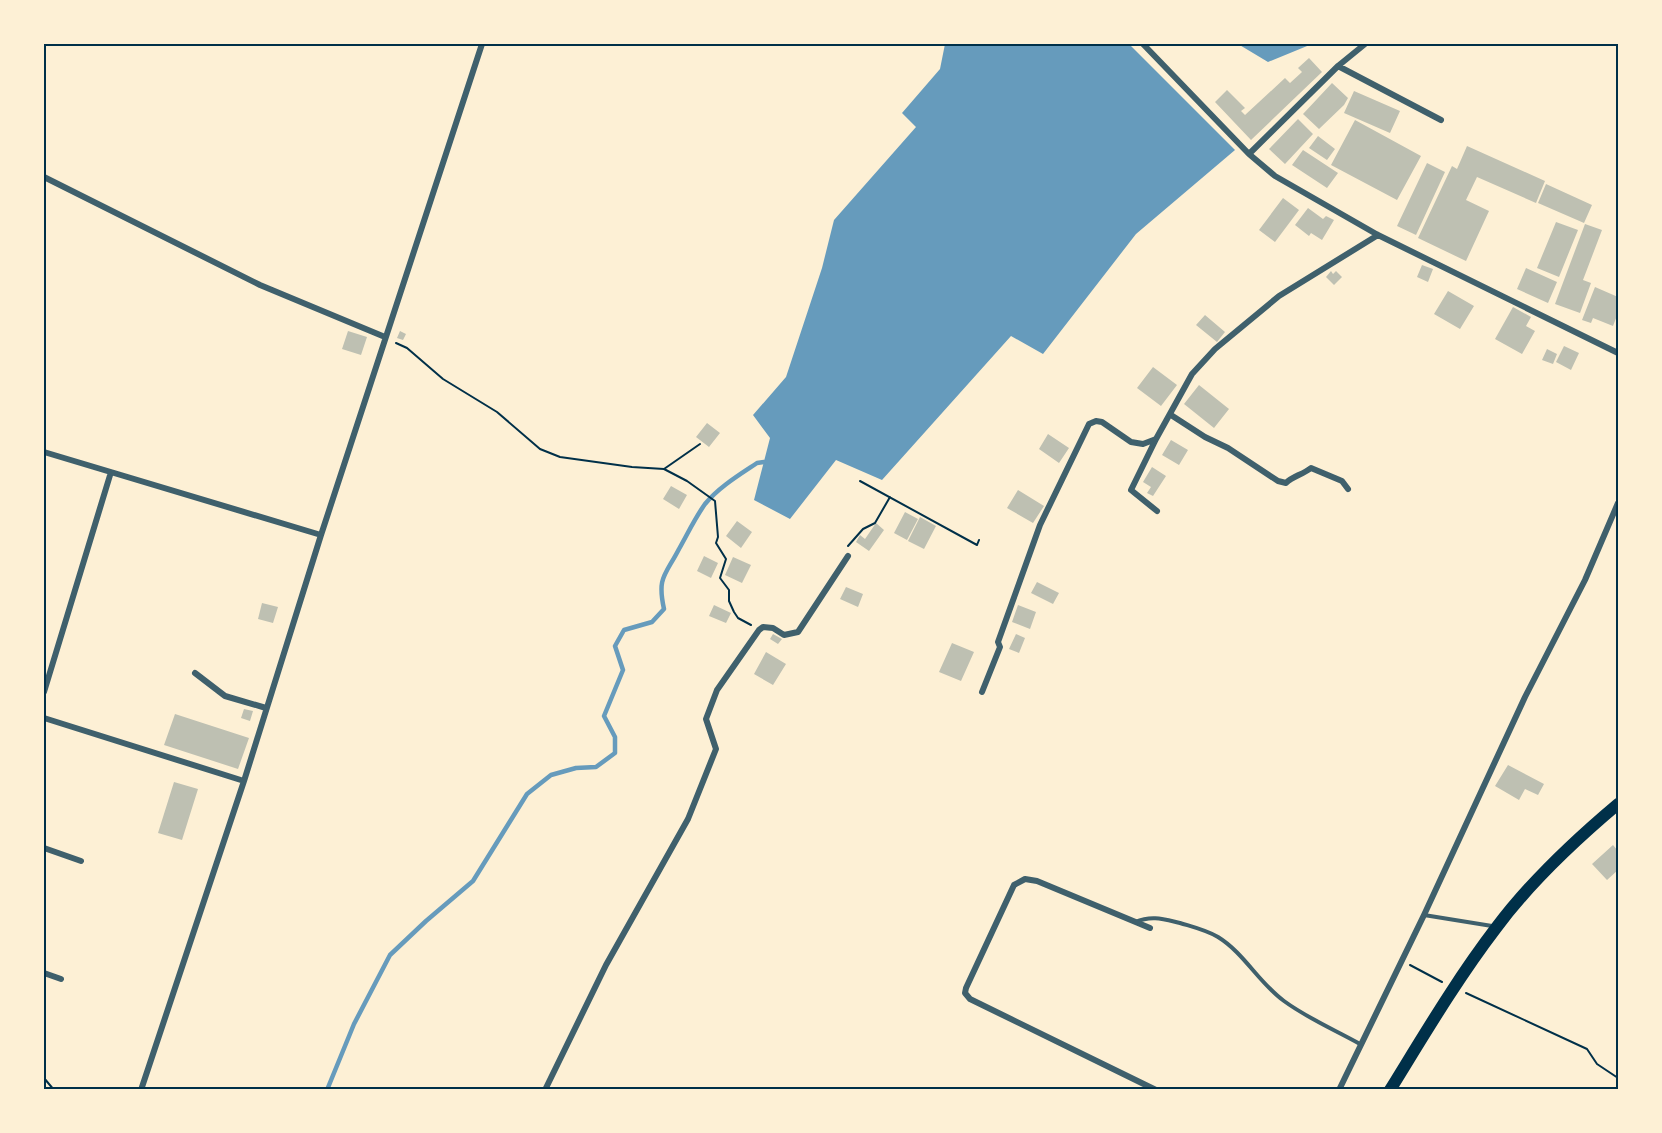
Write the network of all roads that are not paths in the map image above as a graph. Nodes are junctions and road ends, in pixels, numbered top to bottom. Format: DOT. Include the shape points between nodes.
graph roads {
  1 [pos="482,44"];
  2 [pos="1143,44"];
  3 [pos="1365,44"];
  4 [pos="1338,66"];
  5 [pos="1441,120"];
  6 [pos="1249,154"];
  7 [pos="44,177"];
  8 [pos="1378,235"];
  9 [pos="385,338"];
  10 [pos="1618,354"];
  11 [pos="1171,415"];
  12 [pos="1156,439"];
  13 [pos="44,452"];
  14 [pos="111,472"];
  15 [pos="1348,489"];
  16 [pos="1618,503"];
  17 [pos="1157,511"];
  18 [pos="321,535"];
  19 [pos="848,556"];
  20 [pos="195,673"];
  21 [pos="44,692"];
  22 [pos="982,692"];
  23 [pos="266,708"];
  24 [pos="44,718"];
  25 [pos="244,781"];
  26 [pos="1618,804"];
  27 [pos="44,848"];
  28 [pos="81,861"];
  29 [pos="1424,915"];
  30 [pos="1135,922"];
  31 [pos="1496,927"];
  32 [pos="1150,928"];
  33 [pos="44,974"];
  34 [pos="61,979"];
  35 [pos="1360,1044"];
  36 [pos="141,1089"];
  37 [pos="545,1089"];
  38 [pos="1156,1089"];
  39 [pos="1339,1089"];
  40 [pos="1390,1089"];
  1 -- 9 [label="street"];
  2 -- 6 [label="street"];
  3 -- 4 [label="street"];
  4 -- 5 [label="street"];
  4 -- 6 [label="street"];
  6 -- 8 [label="street" via="1275,176"];
  7 -- 9 [label="street" via="260,285"];
  8 -- 10 [label="street"];
  8 -- 11 [label="street" via="1279,296 1215,349 1192,374"];
  9 -- 18 [label="street"];
  11 -- 12 [label="street"];
  11 -- 15 [label="street" via="1278,481 1286,483 1311,468 1342,481"];
  12 -- 17 [label="street" via="1131,490"];
  12 -- 22 [label="street" via="1143,444 1131,442 1102,422 1089,424 1040,525"];
  13 -- 14 [label="street"];
  14 -- 18 [label="street"];
  14 -- 21 [label="street"];
  16 -- 29 [label="street"];
  18 -- 23 [label="street"];
  19 -- 37 [label="street" via="798,632 784,635 767,626 759,630 717,690 706,720 716,749 688,819 606,965"];
  20 -- 23 [label="street" via="225,696"];
  23 -- 25 [label="street"];
  24 -- 25 [label="street"];
  25 -- 36 [label="street"];
  26 -- 31 [label="main road" via="1543,873"];
  27 -- 28 [label="street"];
  29 -- 31 [label="lane"];
  29 -- 35 [label="street"];
  30 -- 32 [label="street"];
  30 -- 35 [label="lane" via="1157,917 1220,938 1266,987"];
  30 -- 38 [label="street" via="1037,881 1019,881 965,993 970,999"];
  31 -- 40 [label="main road"];
  33 -- 34 [label="street"];
  35 -- 39 [label="street"];
}
